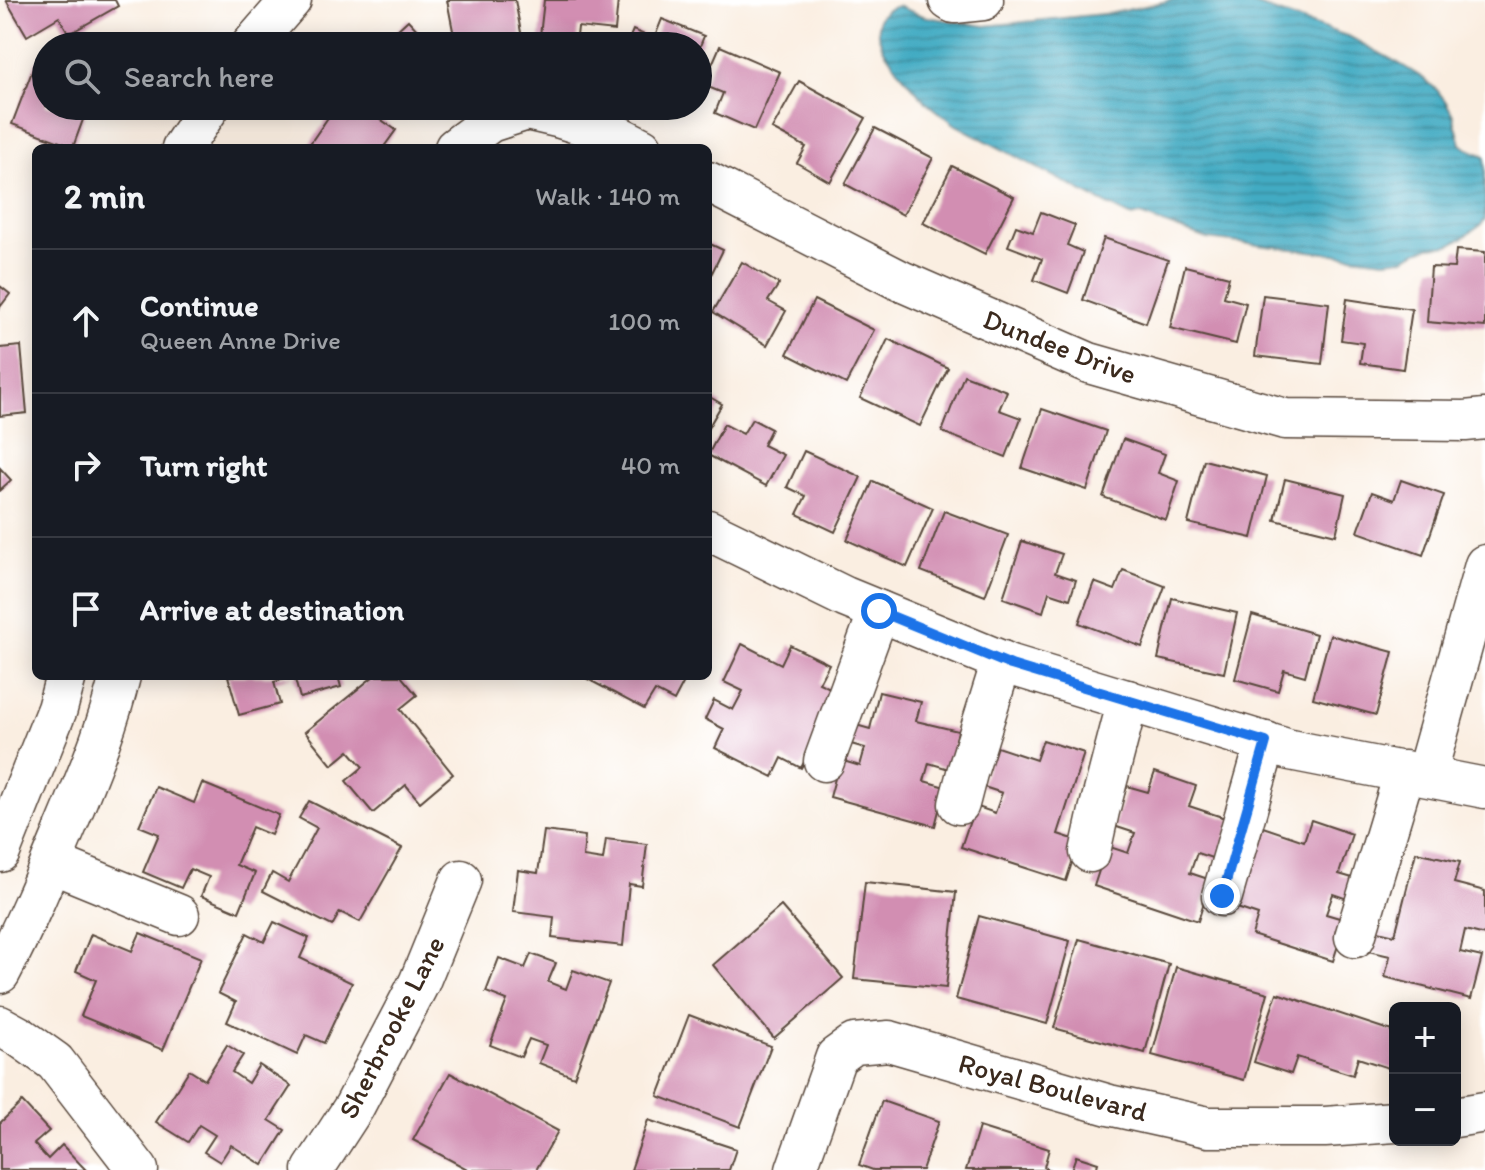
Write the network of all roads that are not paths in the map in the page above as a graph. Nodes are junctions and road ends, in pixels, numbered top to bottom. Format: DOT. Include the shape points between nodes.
graph roads {
  1 [pos="291,0"];
  2 [pos="949,0"];
  3 [pos="983,0"];
  4 [pos="263,32"];
  5 [pos="201,120"];
  6 [pos="215,120"];
  7 [pos="496,120"];
  8 [pos="567,120"];
  9 [pos="185,144"];
  10 [pos="206,144"];
  11 [pos="460,144"];
  12 [pos="634,144"];
  13 [pos="712,184"];
  14 [pos="1485,419"];
  15 [pos="712,532"];
  16 [pos="1485,565"];
  17 [pos="879,611"];
  18 [pos="1002,661"];
  19 [pos="65,680"];
  20 [pos="119,680"];
  21 [pos="1128,700"];
  22 [pos="1266,742"];
  23 [pos="824,761"];
  24 [pos="1416,773"];
  25 [pos="13,779"];
  26 [pos="1485,788"];
  27 [pos="959,804"];
  28 [pos="69,820"];
  29 [pos="0,852"];
  30 [pos="1090,852"];
  31 [pos="52,863"];
  32 [pos="461,880"];
  33 [pos="1222,896"];
  34 [pos="179,915"];
  35 [pos="1355,937"];
  36 [pos="0,973"];
  37 [pos="0,1026"];
  38 [pos="1485,1112"];
  39 [pos="1461,1116"];
  40 [pos="1389,1122"];
  41 [pos="138,1170"];
  42 [pos="313,1170"];
  43 [pos="796,1170"];
  1 -- 4 [label="street"];
  2 -- 3 [label="street"];
  5 -- 9 [label="street"];
  6 -- 10 [label="street"];
  7 -- 11 [label="street"];
  8 -- 12 [label="street"];
  13 -- 14 [label="street, Dundee Drive" via="901,281 1089,363 1285,419"];
  15 -- 17 [label="street"];
  16 -- 24 [label="street"];
  17 -- 18 [label="street"];
  17 -- 23 [label="street"];
  18 -- 21 [label="street"];
  18 -- 27 [label="street"];
  19 -- 25 [label="street" via="57,709"];
  20 -- 28 [label="street"];
  21 -- 22 [label="street"];
  21 -- 30 [label="street"];
  22 -- 24 [label="street"];
  22 -- 33 [label="street"];
  24 -- 26 [label="street"];
  24 -- 35 [label="street"];
  25 -- 28 [label="street"];
  25 -- 29 [label="street"];
  28 -- 31 [label="street"];
  31 -- 34 [label="street"];
  31 -- 36 [label="street"];
  32 -- 42 [label="street, Sherbrooke Lane" via="419,983 354,1107"];
  37 -- 41 [label="street" via="55,1062"];
  38 -- 39 [label="street"];
  40 -- 43 [label="street, Royal Boulevard" via="1208,1127 1109,1105 889,1041 854,1044 836,1057"];
}
